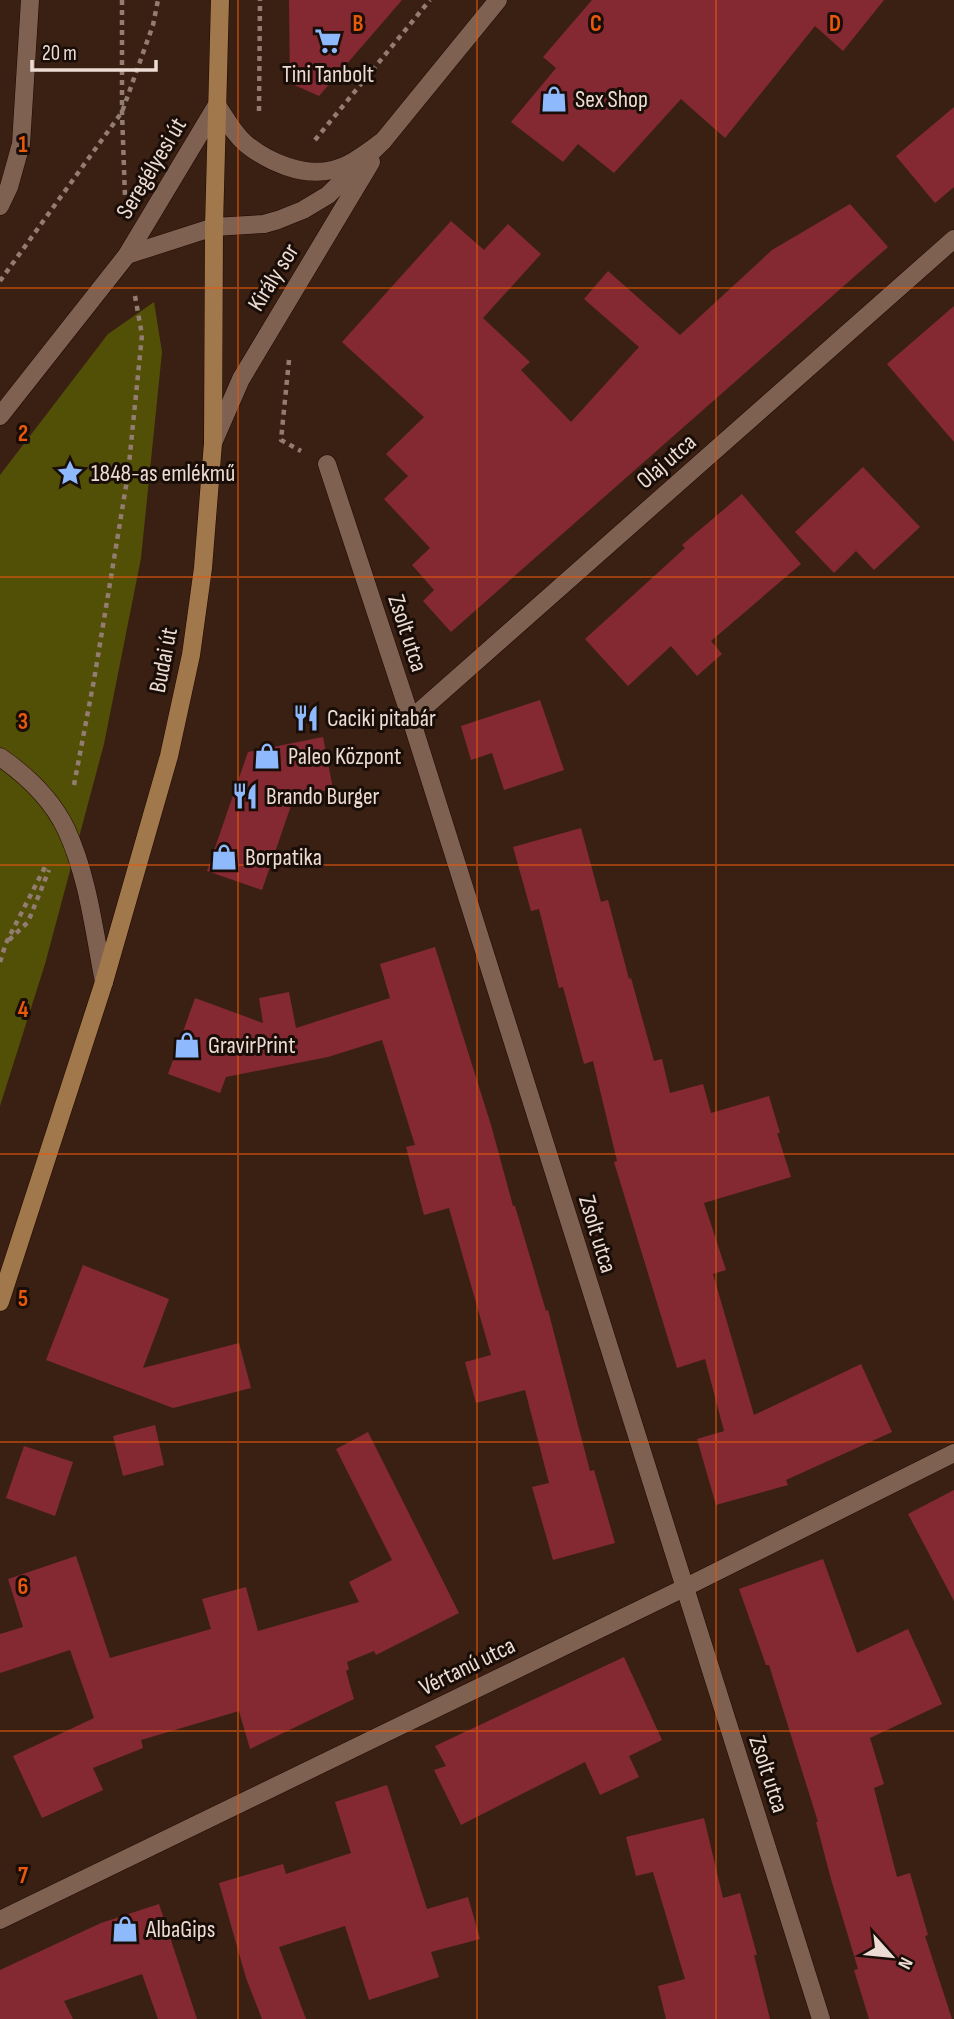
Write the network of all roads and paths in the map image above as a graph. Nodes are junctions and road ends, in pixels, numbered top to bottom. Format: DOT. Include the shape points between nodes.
graph roads {
  1 [pos="30,0"];
  2 [pos="122,0"];
  3 [pos="158,0"];
  4 [pos="220,0"];
  5 [pos="260,0"];
  6 [pos="430,0"];
  7 [pos="498,0"];
  8 [pos="217,105"];
  9 [pos="122,112"];
  10 [pos="262,116"];
  11 [pos="307,140"];
  12 [pos="383,141"];
  13 [pos="0,206"];
  14 [pos="214,227"];
  15 [pos="954,239"];
  16 [pos="127,255"];
  17 [pos="0,281"];
  18 [pos="290,350"];
  19 [pos="0,416"];
  20 [pos="213,443"];
  21 [pos="327,464"];
  22 [pos="128,474"];
  23 [pos="411,719"];
  24 [pos="0,757"];
  25 [pos="66,828"];
  26 [pos="6,943"];
  27 [pos="0,962"];
  28 [pos="104,982"];
  29 [pos="0,1302"];
  30 [pos="954,1453"];
  31 [pos="684,1588"];
  32 [pos="0,1920"];
  33 [pos="821,2019"];
  1 -- 13 [label="street" via="21,144"];
  2 -- 9 [label="path"];
  3 -- 9 [label="path"];
  4 -- 8 [label="main road, Budai út"];
  5 -- 10 [label="path" via="258,108"];
  6 -- 11 [label="path" via="317,139"];
  7 -- 12 [label="street, Király sor"];
  8 -- 12 [label="street, Király sor" via="245,143 288,167 331,171"];
  8 -- 14 [label="main road, Budai út"];
  8 -- 16 [label="street, Seregélyesi út"];
  9 -- 17 [label="path"];
  12 -- 14 [label="street, Király sor" via="328,195 303,210 264,224"];
  12 -- 20 [label="street, Király sor" via="241,379"];
  14 -- 16 [label="street, Seregélyesi út"];
  14 -- 20 [label="main road, Budai út"];
  15 -- 23 [label="street, Olaj utca"];
  16 -- 19 [label="street, Seregélyesi út"];
  18 -- 21 [label="path" via="281,440"];
  20 -- 28 [label="main road, Budai út" via="191,656 169,756"];
  21 -- 23 [label="street, Zsolt utca"];
  22 -- 25 [label="path"];
  23 -- 31 [label="street, Zsolt utca"];
  24 -- 25 [label="street" via="32,783"];
  25 -- 26 [label="path"];
  25 -- 26 [label="path" via="28,922"];
  25 -- 28 [label="street" via="84,881"];
  26 -- 27 [label="path"];
  28 -- 29 [label="main road, Budai út"];
  30 -- 31 [label="street, Vértanú utca"];
  31 -- 32 [label="street, Vértanú utca"];
  31 -- 33 [label="street, Zsolt utca"];
}
